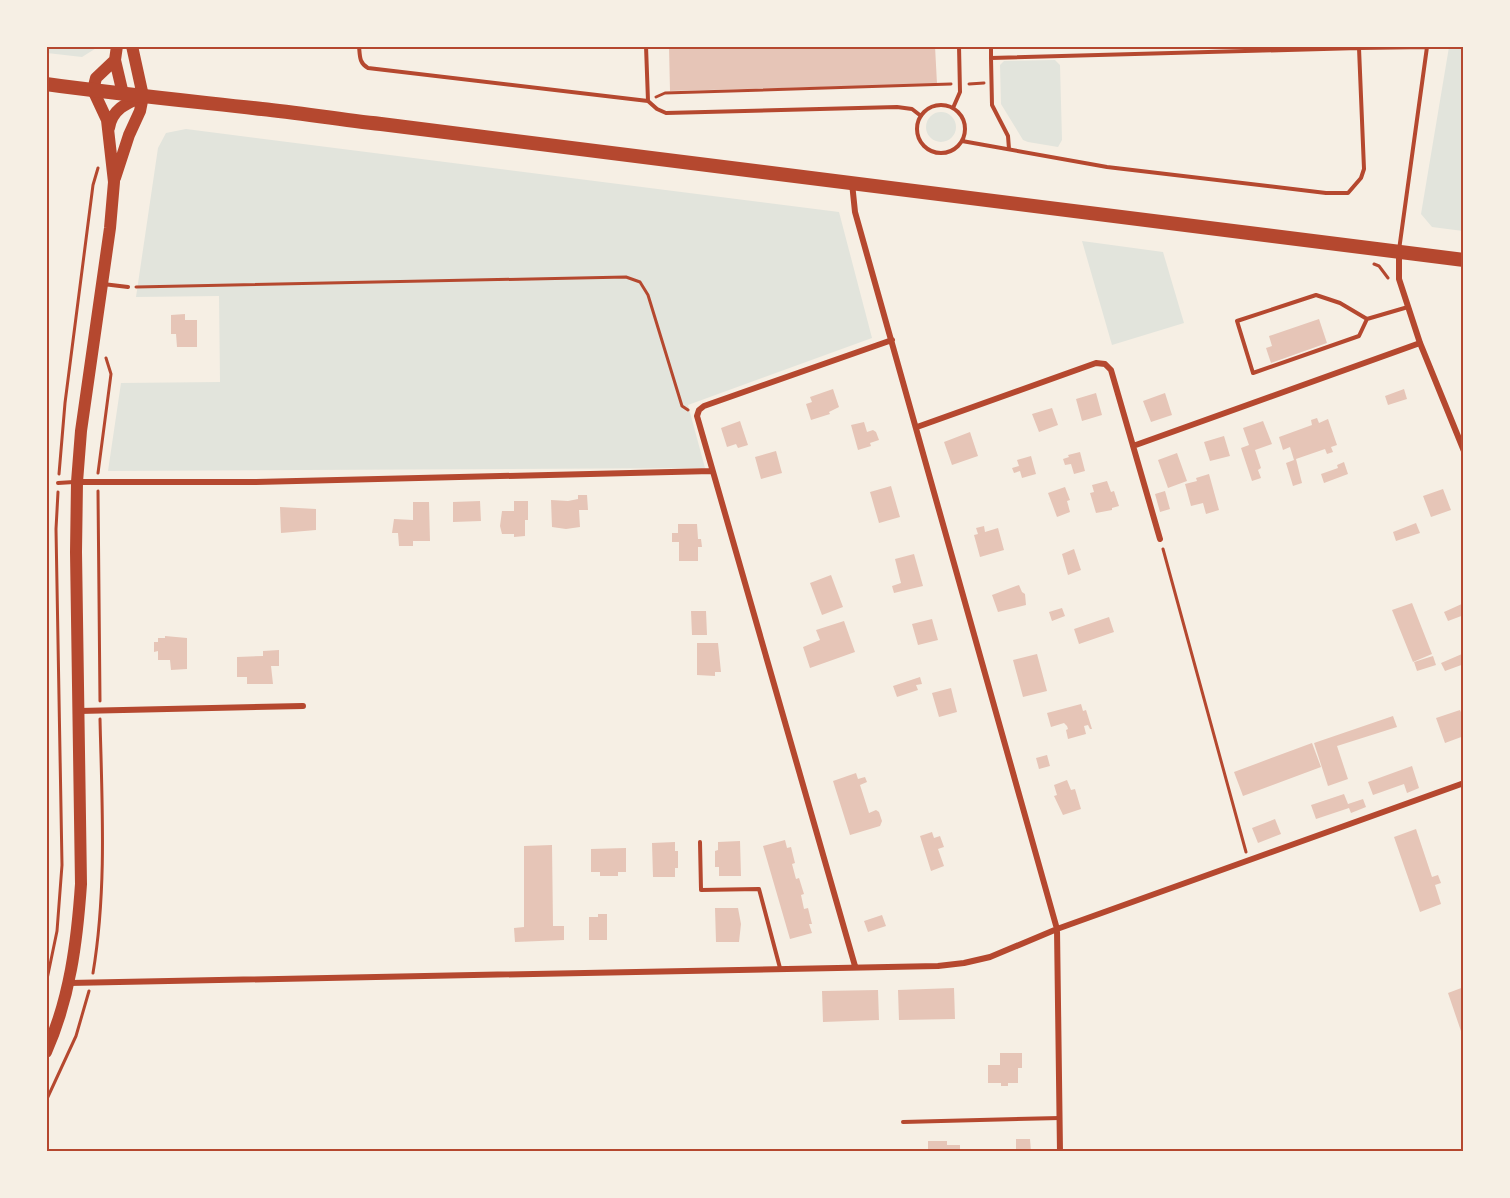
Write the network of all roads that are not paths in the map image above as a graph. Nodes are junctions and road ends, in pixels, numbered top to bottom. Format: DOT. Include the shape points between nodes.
graph roads {
  1 [pos="117,46"];
  2 [pos="132,46"];
  3 [pos="359,46"];
  4 [pos="646,46"];
  5 [pos="959,46"];
  6 [pos="991,46"];
  7 [pos="1427,47"];
  8 [pos="1359,48"];
  9 [pos="991,58"];
  10 [pos="115,60"];
  11 [pos="46,84"];
  12 [pos="93,90"];
  13 [pos="123,94"];
  14 [pos="143,96"];
  15 [pos="648,101"];
  16 [pos="953,108"];
  17 [pos="921,116"];
  18 [pos="109,131"];
  19 [pos="962,141"];
  20 [pos="1009,149"];
  21 [pos="114,182"];
  22 [pos="852,182"];
  23 [pos="1399,251"];
  24 [pos="1464,260"];
  25 [pos="103,284"];
  26 [pos="128,287"];
  27 [pos="1408,307"];
  28 [pos="1367,319"];
  29 [pos="892,340"];
  30 [pos="1420,343"];
  31 [pos="917,427"];
  32 [pos="1133,446"];
  33 [pos="1464,451"];
  34 [pos="712,471"];
  35 [pos="77,482"];
  36 [pos="58,483"];
  37 [pos="1160,538"];
  38 [pos="303,706"];
  39 [pos="79,711"];
  40 [pos="1464,783"];
  41 [pos="700,842"];
  42 [pos="1057,929"];
  43 [pos="855,966"];
  44 [pos="780,968"];
  45 [pos="69,983"];
  46 [pos="46,1052"];
  47 [pos="1060,1118"];
  48 [pos="903,1122"];
  49 [pos="1060,1152"];
  1 -- 10 [label="main road"];
  2 -- 14 [label="main road"];
  3 -- 15 [label="lane" via="360,59 368,68"];
  4 -- 15 [label="lane"];
  5 -- 16 [label="lane" via="960,92"];
  6 -- 9 [label="lane"];
  7 -- 8 [label="lane"];
  7 -- 23 [label="lane"];
  8 -- 9 [label="lane"];
  8 -- 20 [label="lane" via="1364,169 1348,193 1326,194 1107,167"];
  9 -- 20 [label="lane" via="992,105 1008,136"];
  10 -- 12 [label="main road" via="96,78"];
  10 -- 13 [label="main road"];
  11 -- 12 [label="main road"];
  12 -- 13 [label="main road"];
  12 -- 18 [label="main road"];
  13 -- 14 [label="main road"];
  14 -- 18 [label="main road" via="114,113"];
  14 -- 21 [label="main road"];
  14 -- 22 [label="main road"];
  15 -- 17 [label="lane" via="666,113 897,107 912,109"];
  16 -- 17 [label="lane" via="941,105"];
  16 -- 19 [label="lane" via="964,122"];
  17 -- 19 [label="lane" via="918,135 929,150 948,152"];
  18 -- 21 [label="main road"];
  19 -- 20 [label="lane"];
  21 -- 25 [label="main road"];
  22 -- 23 [label="main road"];
  22 -- 29 [label="street" via="855,212"];
  23 -- 24 [label="main road"];
  23 -- 27 [label="street" via="1399,279"];
  25 -- 26 [label="lane"];
  25 -- 35 [label="main road"];
  27 -- 28 [label="lane"];
  27 -- 30 [label="street"];
  28 -- 28 [label="lane" via="1316,295 1237,321 1253,373 1359,336"];
  29 -- 31 [label="street"];
  29 -- 34 [label="street" via="704,406 697,416"];
  30 -- 32 [label="street"];
  30 -- 33 [label="street"];
  31 -- 32 [label="street" via="1096,363 1111,370"];
  31 -- 42 [label="street"];
  32 -- 37 [label="street"];
  34 -- 35 [label="street" via="256,482"];
  34 -- 43 [label="street"];
  35 -- 36 [label="lane"];
  35 -- 39 [label="main road"];
  38 -- 39 [label="street"];
  39 -- 45 [label="main road" via="81,884"];
  40 -- 42 [label="street"];
  41 -- 44 [label="lane" via="702,890 759,889"];
  42 -- 43 [label="street" via="990,957 964,963"];
  42 -- 47 [label="street"];
  43 -- 44 [label="street"];
  44 -- 45 [label="street"];
  45 -- 46 [label="main road"];
  47 -- 48 [label="lane"];
  47 -- 49 [label="street"];
}
